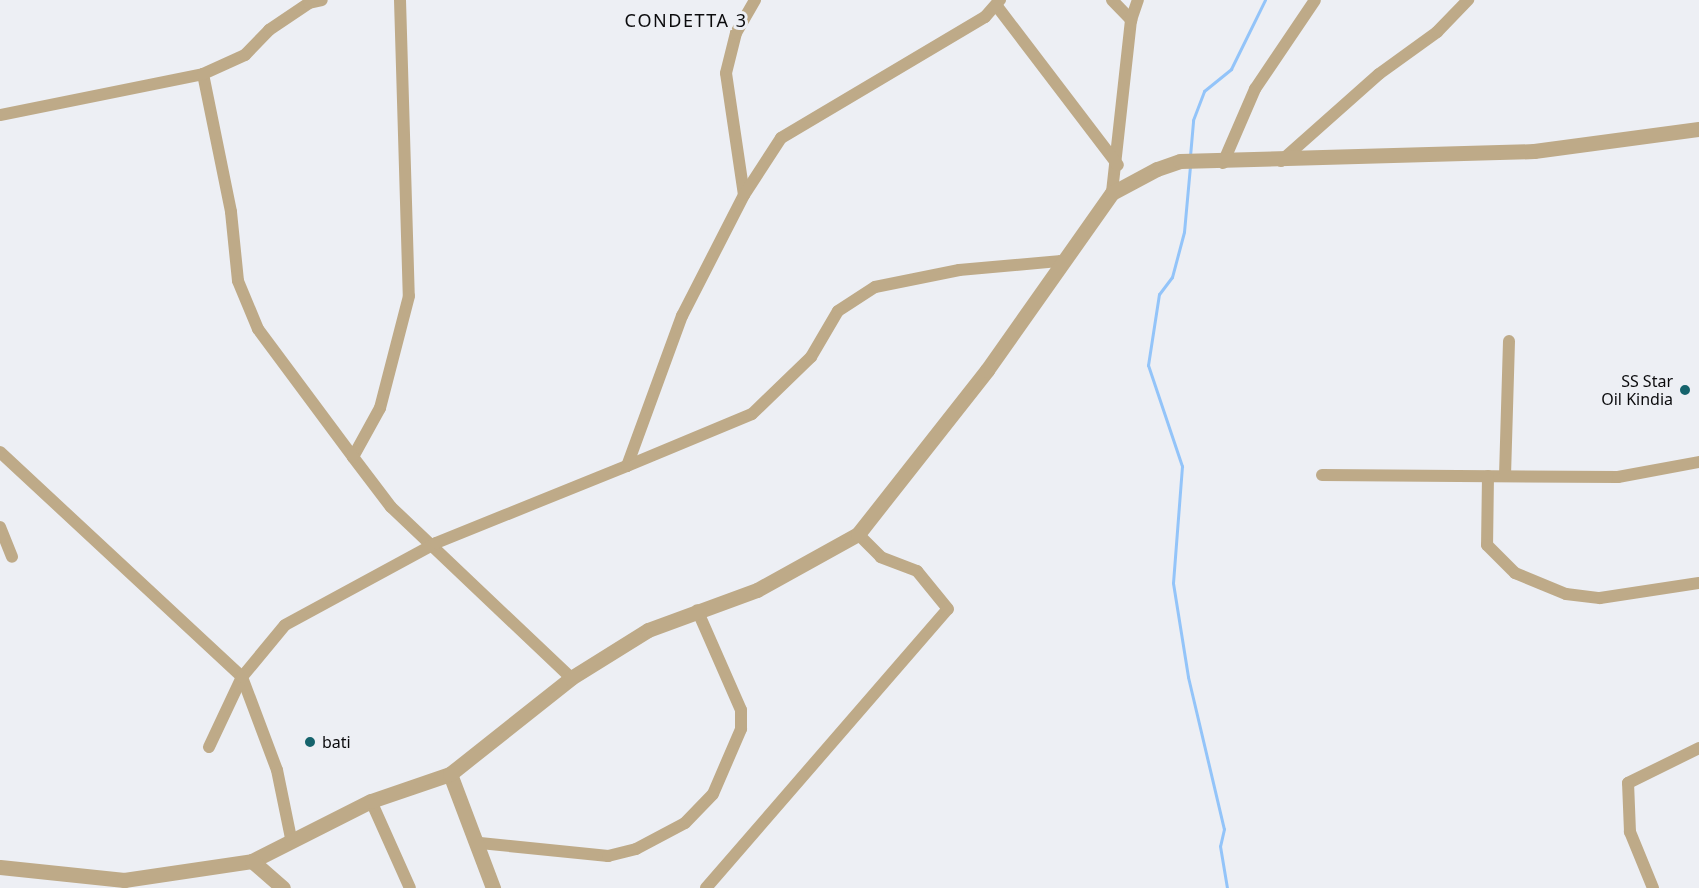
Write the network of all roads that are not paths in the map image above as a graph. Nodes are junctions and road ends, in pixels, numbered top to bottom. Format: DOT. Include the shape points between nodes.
graph roads {
  1 [pos="322,0"];
  2 [pos="400,0"];
  3 [pos="755,0"];
  4 [pos="1112,0"];
  5 [pos="1138,0"];
  6 [pos="1315,0"];
  7 [pos="1468,0"];
  8 [pos="998,2"];
  9 [pos="1131,20"];
  10 [pos="203,74"];
  11 [pos="0,115"];
  12 [pos="1699,129"];
  13 [pos="1281,161"];
  14 [pos="1223,163"];
  15 [pos="1118,165"];
  16 [pos="1112,193"];
  17 [pos="744,195"];
  18 [pos="1059,261"];
  19 [pos="1509,341"];
  20 [pos="353,457"];
  21 [pos="2,458"];
  22 [pos="1699,462"];
  23 [pos="627,466"];
  24 [pos="1322,475"];
  25 [pos="1488,476"];
  26 [pos="1505,476"];
  27 [pos="0,527"];
  28 [pos="858,534"];
  29 [pos="436,543"];
  30 [pos="12,557"];
  31 [pos="1699,584"];
  32 [pos="697,610"];
  33 [pos="242,677"];
  34 [pos="571,678"];
  35 [pos="209,747"];
  36 [pos="1699,748"];
  37 [pos="450,774"];
  38 [pos="371,801"];
  39 [pos="291,838"];
  40 [pos="480,843"];
  41 [pos="252,861"];
  42 [pos="0,867"];
  43 [pos="282,888"];
  44 [pos="410,888"];
  45 [pos="493,888"];
  46 [pos="706,888"];
  47 [pos="1653,888"];
  1 -- 10 [label="street" via="309,3 269,30 245,55"];
  2 -- 20 [label="street" via="409,296 380,408"];
  3 -- 17 [label="street" via="736,33 726,73"];
  4 -- 9 [label="street"];
  5 -- 9 [label="street"];
  6 -- 14 [label="street" via="1255,89"];
  7 -- 13 [label="street" via="1437,33 1378,74"];
  8 -- 15 [label="street"];
  8 -- 17 [label="street" via="975,23 781,138"];
  9 -- 15 [label="street"];
  10 -- 11 [label="street"];
  10 -- 20 [label="street" via="231,212 238,281 258,329"];
  12 -- 13 [label="street" via="1534,151"];
  13 -- 14 [label="street"];
  14 -- 16 [label="street" via="1188,161"];
  15 -- 16 [label="street"];
  16 -- 18 [label="street"];
  17 -- 23 [label="street" via="682,316"];
  18 -- 23 [label="street" via="959,270 875,287 838,311 811,357 752,414"];
  18 -- 28 [label="street" via="987,370"];
  19 -- 26 [label="street"];
  20 -- 29 [label="street" via="392,507"];
  21 -- 33 [label="street"];
  22 -- 26 [label="street" via="1618,477"];
  23 -- 29 [label="street"];
  24 -- 25 [label="street"];
  25 -- 26 [label="street"];
  25 -- 31 [label="street" via="1487,545 1515,573 1566,594 1600,598"];
  27 -- 30 [label="street"];
  28 -- 32 [label="street" via="757,590"];
  28 -- 46 [label="street" via="881,557 917,571 948,609"];
  29 -- 33 [label="street" via="285,625"];
  29 -- 34 [label="street"];
  32 -- 34 [label="street" via="648,630"];
  32 -- 40 [label="street" via="741,710 741,729 713,794 685,823 636,849 608,856"];
  33 -- 35 [label="street"];
  33 -- 39 [label="street" via="277,770"];
  34 -- 37 [label="street"];
  36 -- 47 [label="street" via="1628,783 1630,832"];
  37 -- 38 [label="street"];
  37 -- 40 [label="street"];
  38 -- 39 [label="street"];
  38 -- 44 [label="street"];
  39 -- 41 [label="street"];
  40 -- 45 [label="street"];
  41 -- 42 [label="street" via="124,879"];
  41 -- 43 [label="street"];
}
